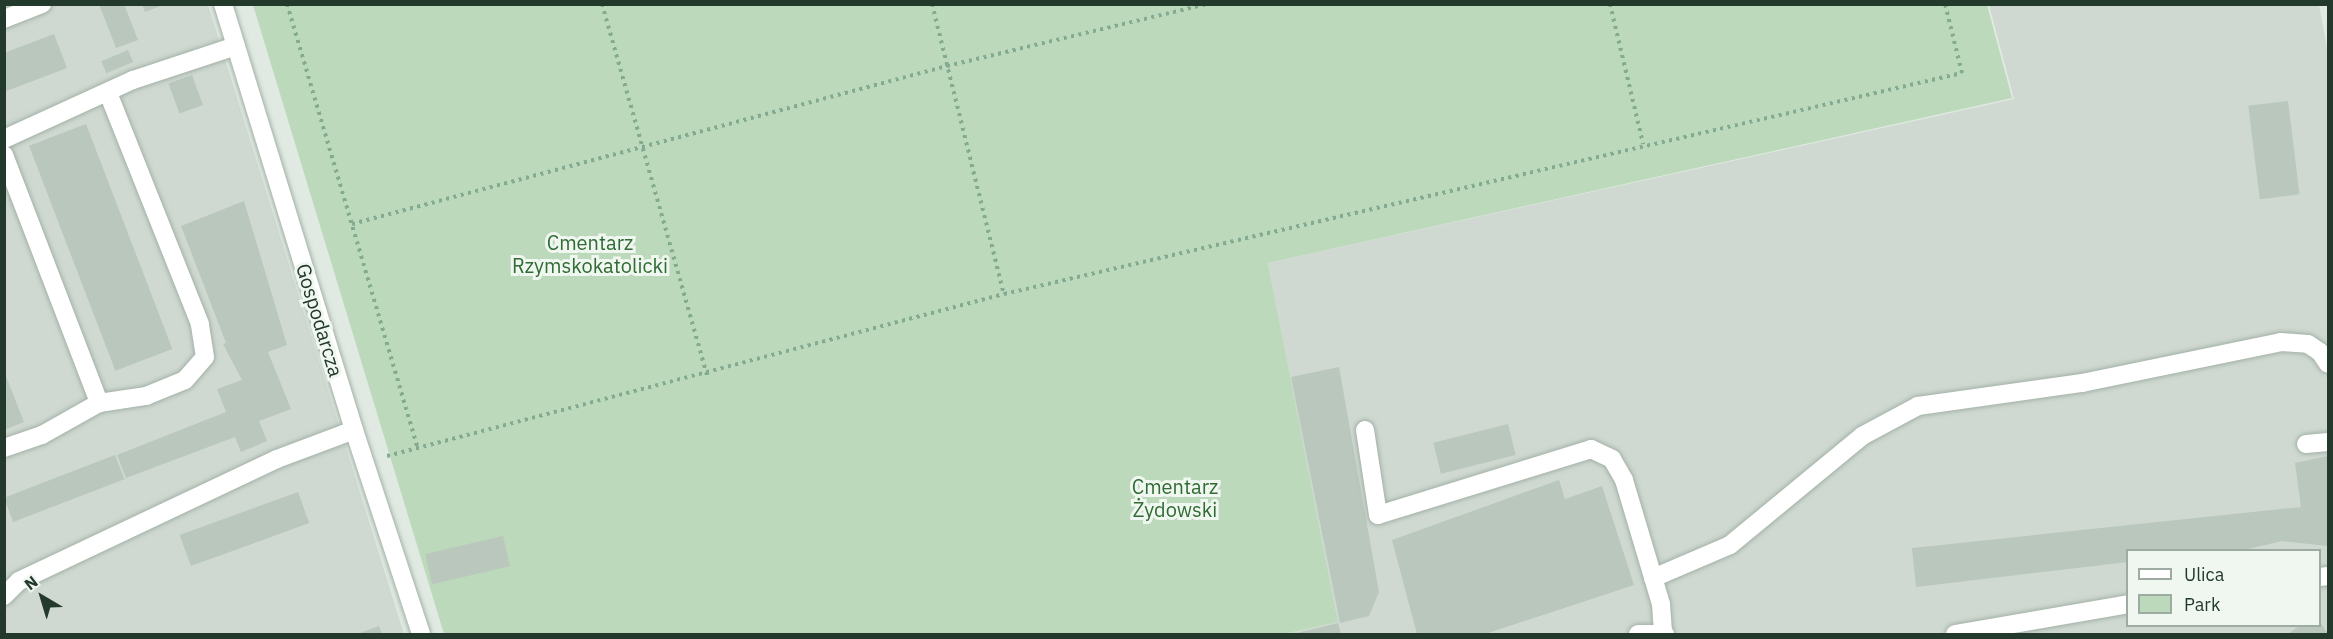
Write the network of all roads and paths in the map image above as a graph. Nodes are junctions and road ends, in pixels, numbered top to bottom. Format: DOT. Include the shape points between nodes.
graph roads {
  1 [pos="42,4"];
  2 [pos="223,4"];
  3 [pos="287,4"];
  4 [pos="602,4"];
  5 [pos="932,4"];
  6 [pos="1207,4"];
  7 [pos="1610,4"];
  8 [pos="1945,4"];
  9 [pos="4,19"];
  10 [pos="236,46"];
  11 [pos="947,66"];
  12 [pos="108,93"];
  13 [pos="4,139"];
  14 [pos="1643,144"];
  15 [pos="641,145"];
  16 [pos="4,155"];
  17 [pos="352,224"];
  18 [pos="1004,294"];
  19 [pos="2328,364"];
  20 [pos="707,375"];
  21 [pos="99,403"];
  22 [pos="354,430"];
  23 [pos="1365,430"];
  24 [pos="2328,442"];
  25 [pos="2306,444"];
  26 [pos="4,448"];
  27 [pos="418,449"];
  28 [pos="391,455"];
  29 [pos="1653,578"];
  30 [pos="4,596"];
  31 [pos="2126,604"];
  32 [pos="421,634"];
  33 [pos="1638,634"];
  34 [pos="1664,634"];
  35 [pos="1955,634"];
  1 -- 9 [label="street"];
  2 -- 10 [label="street, Gospodarcza"];
  3 -- 17 [label="path"];
  4 -- 15 [label="path"];
  5 -- 11 [label="path"];
  6 -- 11 [label="path"];
  7 -- 14 [label="path"];
  8 -- 14 [label="path" via="1962,73"];
  10 -- 12 [label="street"];
  10 -- 22 [label="street, Gospodarcza"];
  11 -- 15 [label="path"];
  11 -- 18 [label="path"];
  12 -- 13 [label="street"];
  12 -- 21 [label="street" via="200,324 205,357 185,380 146,396"];
  14 -- 18 [label="path"];
  15 -- 17 [label="path"];
  15 -- 20 [label="path"];
  16 -- 21 [label="street"];
  17 -- 27 [label="path"];
  18 -- 20 [label="path"];
  19 -- 29 [label="street" via="2308,344 2281,342 2082,383 1918,406 1862,436 1730,545"];
  20 -- 27 [label="path"];
  21 -- 26 [label="street" via="42,435"];
  22 -- 30 [label="street" via="277,459 19,580"];
  22 -- 32 [label="street, Gospodarcza"];
  23 -- 29 [label="street" via="1378,515 1591,449 1612,459 1624,480"];
  24 -- 25 [label="street"];
  27 -- 28 [label="path"];
  29 -- 34 [label="street"];
  31 -- 35 [label="street"];
  33 -- 34 [label="street"];
}
